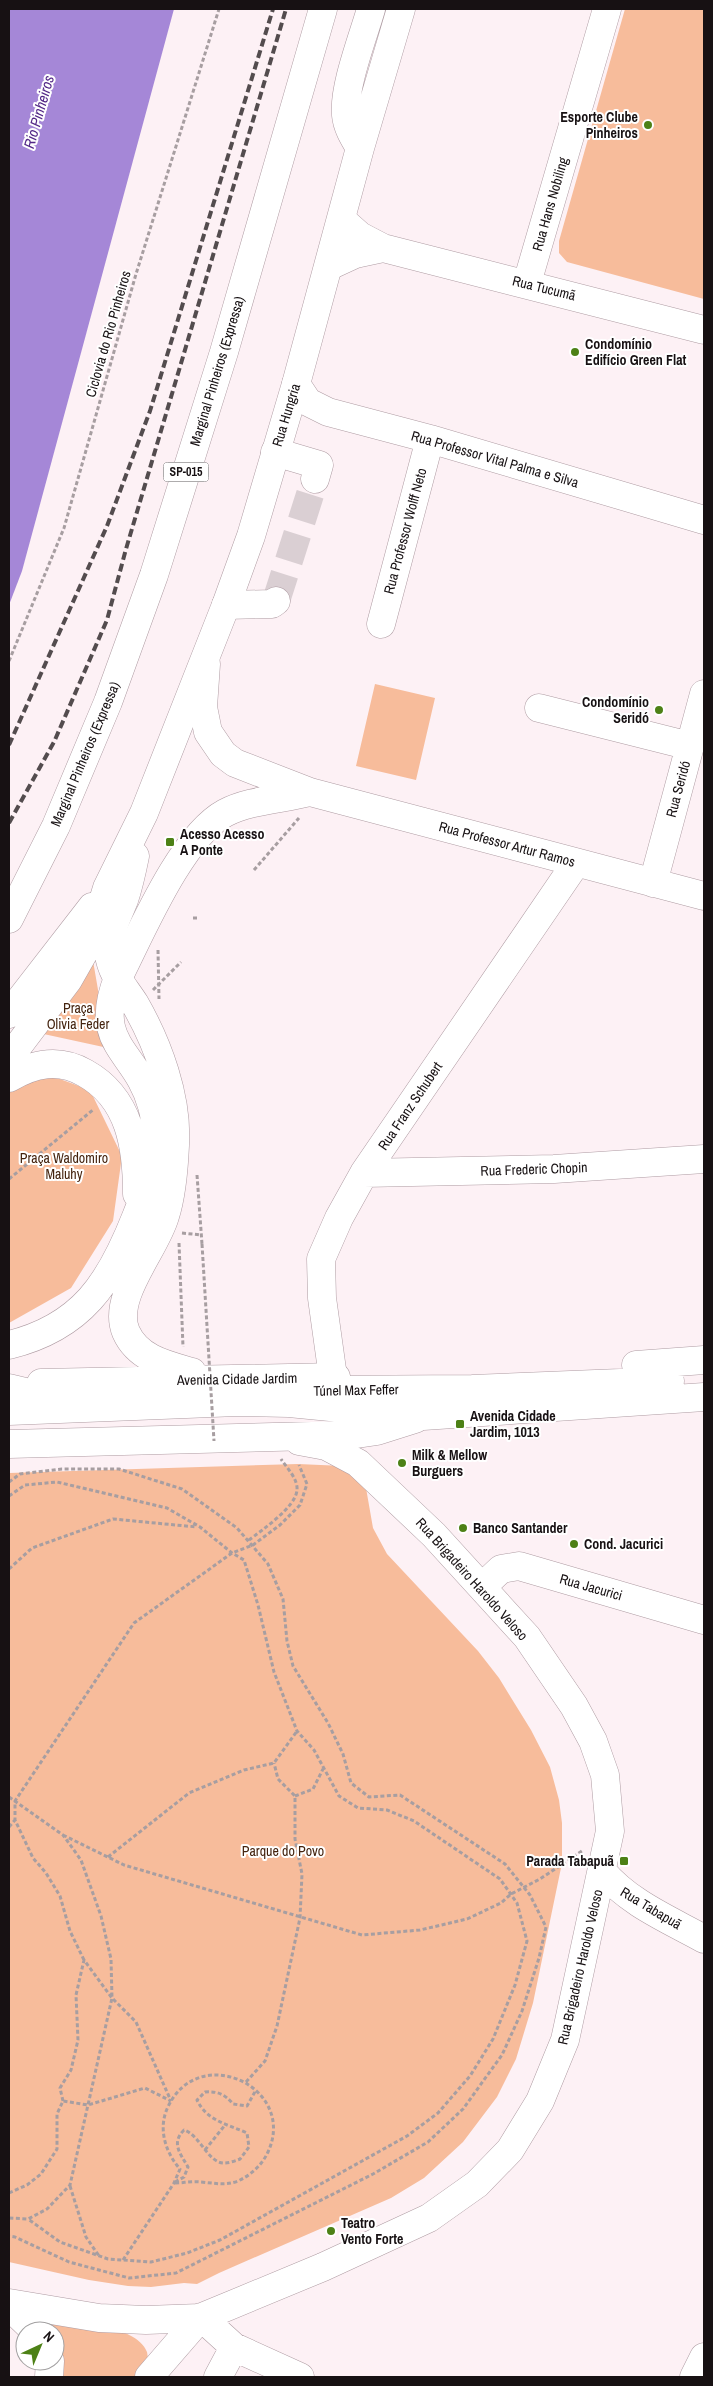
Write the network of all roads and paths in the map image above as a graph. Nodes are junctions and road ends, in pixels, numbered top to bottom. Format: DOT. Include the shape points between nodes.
graph roads {
  1 [pos="219,9"];
  2 [pos="323,9"];
  3 [pos="371,9"];
  4 [pos="401,9"];
  5 [pos="607,9"];
  6 [pos="360,148"];
  7 [pos="342,220"];
  8 [pos="383,248"];
  9 [pos="329,266"];
  10 [pos="527,284"];
  11 [pos="704,330"];
  12 [pos="296,384"];
  13 [pos="430,439"];
  14 [pos="275,452"];
  15 [pos="315,479"];
  16 [pos="704,520"];
  17 [pos="276,602"];
  18 [pos="226,605"];
  19 [pos="381,624"];
  20 [pos="206,653"];
  21 [pos="9,661"];
  22 [pos="704,694"];
  23 [pos="540,708"];
  24 [pos="690,746"];
  25 [pos="306,803"];
  26 [pos="144,813"];
  27 [pos="292,817"];
  28 [pos="576,863"];
  29 [pos="254,870"];
  30 [pos="653,883"];
  31 [pos="107,888"];
  32 [pos="704,896"];
  33 [pos="193,918"];
  34 [pos="198,918"];
  35 [pos="9,919"];
  36 [pos="158,946"];
  37 [pos="118,978"];
  38 [pos="160,1006"];
  39 [pos="9,1014"];
  40 [pos="9,1058"];
  41 [pos="9,1078"];
  42 [pos="112,1094"];
  43 [pos="704,1159"];
  44 [pos="197,1171"];
  45 [pos="364,1173"];
  46 [pos="9,1179"];
  47 [pos="136,1216"];
  48 [pos="179,1242"];
  49 [pos="9,1345"];
  50 [pos="704,1360"];
  51 [pos="184,1370"];
  52 [pos="333,1377"];
  53 [pos="215,1379"];
  54 [pos="704,1380"];
  55 [pos="9,1384"];
  56 [pos="9,1388"];
  57 [pos="704,1397"];
  58 [pos="9,1411"];
  59 [pos="423,1416"];
  60 [pos="9,1426"];
  61 [pos="276,1437"];
  62 [pos="214,1441"];
  63 [pos="9,1444"];
  64 [pos="9,1482"];
  65 [pos="307,1484"];
  66 [pos="9,1496"];
  67 [pos="294,1498"];
  68 [pos="200,1527"];
  69 [pos="249,1540"];
  70 [pos="253,1545"];
  71 [pos="232,1553"];
  72 [pos="9,1569"];
  73 [pos="482,1586"];
  74 [pos="704,1620"];
  75 [pos="297,1731"];
  76 [pos="274,1763"];
  77 [pos="323,1769"];
  78 [pos="294,1796"];
  79 [pos="9,1797"];
  80 [pos="15,1801"];
  81 [pos="15,1820"];
  82 [pos="9,1822"];
  83 [pos="9,1827"];
  84 [pos="63,1835"];
  85 [pos="108,1857"];
  86 [pos="573,1858"];
  87 [pos="602,1871"];
  88 [pos="524,1888"];
  89 [pos="511,1894"];
  90 [pos="300,1918"];
  91 [pos="704,1939"];
  92 [pos="84,1960"];
  93 [pos="112,1998"];
  94 [pos="246,2082"];
  95 [pos="256,2090"];
  96 [pos="63,2101"];
  97 [pos="171,2101"];
  98 [pos="88,2105"];
  99 [pos="225,2125"];
  100 [pos="205,2150"];
  101 [pos="174,2183"];
  102 [pos="70,2185"];
  103 [pos="9,2193"];
  104 [pos="9,2218"];
  105 [pos="28,2219"];
  106 [pos="9,2236"];
  107 [pos="99,2256"];
  108 [pos="122,2260"];
  109 [pos="9,2305"];
  110 [pos="200,2318"];
  111 [pos="25,2321"];
  112 [pos="234,2347"];
  113 [pos="704,2357"];
  114 [pos="149,2377"];
  115 [pos="218,2377"];
  116 [pos="300,2377"];
  117 [pos="694,2377"];
  1 -- 21 [label="path, Ciclovia do Rio Pinheiros" via="136,274 64,528"];
  2 -- 35 [label="main road, Marginal Pinheiros (Expressa) / SP-015" via="224,352 154,575 108,702 56,826"];
  3 -- 6 [label="main road" via="348,92 346,115 350,131"];
  4 -- 6 [label="main road, Rua Hungria"];
  5 -- 10 [label="main road, Rua Hans Nobiling"];
  6 -- 7 [label="main road, Rua Hungria"];
  7 -- 8 [label="main road, Rua Tucumã" via="360,236"];
  7 -- 9 [label="main road, Rua Hungria"];
  8 -- 9 [label="main road, Rua Tucumã" via="355,254"];
  8 -- 10 [label="main road, Rua Tucumã"];
  9 -- 12 [label="main road, Rua Hungria"];
  10 -- 11 [label="main road, Rua Tucumã"];
  12 -- 13 [label="main road, Rua Professor Vital Palma e Silva" via="308,402 318,408"];
  12 -- 14 [label="main road, Rua Hungria"];
  13 -- 16 [label="main road, Rua Professor Vital Palma e Silva"];
  13 -- 19 [label="main road, Rua Professor Wolff Neto"];
  14 -- 15 [label="main road" via="319,465"];
  14 -- 18 [label="main road, Rua Hungria" via="251,536"];
  17 -- 18 [label="main road"];
  18 -- 20 [label="main road, Rua Hungria"];
  20 -- 25 [label="main road, Rua Professor Artur Ramos" via="203,707 214,744 235,763"];
  20 -- 26 [label="main road, Rua Hungria"];
  22 -- 24 [label="main road, Rua Seridó"];
  23 -- 24 [label="main road"];
  24 -- 30 [label="main road, Rua Seridó"];
  25 -- 27 [label="path"];
  25 -- 28 [label="main road, Rua Professor Artur Ramos"];
  25 -- 29 [label="path"];
  25 -- 37 [label="main road, Rua Professor Artur Ramos" via="252,804 226,813 204,828 172,875"];
  26 -- 31 [label="main road"];
  26 -- 37 [label="main road" via="130,882 110,936 109,953"];
  28 -- 30 [label="main road, Rua Professor Artur Ramos"];
  28 -- 45 [label="main road, Rua Franz Schubert"];
  30 -- 32 [label="main road, Rua Professor Artur Ramos"];
  31 -- 39 [label="main road"];
  31 -- 40 [label="main road" via="95,927 68,980"];
  33 -- 34 [label="path"];
  36 -- 38 [label="path"];
  37 -- 47 [label="main road, Rua Professor Artur Ramos" via="109,1004 108,1020 152,1106 156,1140 146,1193"];
  37 -- 51 [label="main road" via="160,1060 172,1101 176,1143 166,1216 131,1286 124,1308 126,1332 138,1348 165,1366"];
  41 -- 42 [label="main road" via="43,1063 64,1064 96,1079"];
  42 -- 46 [label="path"];
  42 -- 47 [label="main road" via="122,1110 132,1139 137,1175"];
  43 -- 45 [label="main road, Rua Frederic Chopin" via="554,1169"];
  44 -- 62 [label="path, bridge"];
  45 -- 52 [label="main road, Rua Franz Schubert" via="321,1259 322,1298"];
  47 -- 49 [label="main road" via="124,1250 86,1304 63,1323 35,1339"];
  48 -- 51 [label="path"];
  50 -- 52 [label="main road, Avenida Cidade Jardim" via="411,1378"];
  51 -- 53 [label="main road"];
  52 -- 53 [label="main road, Avenida Cidade Jardim"];
  53 -- 55 [label="main road, Avenida Cidade Jardim"];
  54 -- 56 [label="main road, Túnel Max Feffer" via="472,1389 30,1393"];
  57 -- 59 [label="main road, Avenida Cidade Jardim"];
  58 -- 59 [label="main road, Avenida Cidade Jardim" via="237,1402 289,1403"];
  59 -- 60 [label="main road" via="354,1422 183,1421"];
  59 -- 61 [label="main road, Avenida Cidade Jardim" via="378,1432"];
  61 -- 63 [label="main road, Avenida Cidade Jardim"];
  61 -- 73 [label="main road, Rua Brigadeiro Haroldo Veloso" via="326,1446 358,1463"];
  64 -- 69 [label="path" via="20,1474 62,1469 119,1469 182,1489"];
  65 -- 70 [label="path" via="300,1505"];
  66 -- 68 [label="path" via="25,1485 58,1482 167,1508"];
  67 -- 69 [label="path" via="285,1510"];
  68 -- 71 [label="path"];
  68 -- 72 [label="path" via="113,1519 32,1548"];
  69 -- 70 [label="path"];
  70 -- 71 [label="path"];
  70 -- 88 [label="path" via="268,1564 283,1600 293,1666 328,1723 343,1754 351,1783 369,1796 400,1795 505,1864"];
  71 -- 75 [label="path" via="244,1560 274,1672"];
  71 -- 80 [label="path" via="134,1623"];
  73 -- 74 [label="main road, Rua Jacurici" via="501,1568 519,1566"];
  73 -- 87 [label="main road, Rua Brigadeiro Haroldo Veloso" via="527,1637 574,1706 593,1741 605,1775 610,1831"];
  75 -- 76 [label="path"];
  75 -- 77 [label="path" via="314,1750"];
  76 -- 78 [label="path" via="278,1779"];
  76 -- 85 [label="path" via="244,1770 189,1794"];
  77 -- 78 [label="path" via="313,1789"];
  77 -- 89 [label="path" via="339,1796 358,1808 387,1810 414,1822 500,1878"];
  78 -- 90 [label="path" via="295,1839 302,1874"];
  79 -- 80 [label="path"];
  80 -- 81 [label="path"];
  80 -- 84 [label="path"];
  81 -- 82 [label="path"];
  81 -- 83 [label="path"];
  81 -- 92 [label="path" via="33,1858 60,1896 70,1930"];
  84 -- 85 [label="path"];
  84 -- 93 [label="path" via="81,1860 101,1916 111,1959"];
  85 -- 90 [label="path"];
  86 -- 88 [label="path"];
  87 -- 91 [label="main road, Rua Tabapuã" via="628,1897"];
  87 -- 110 [label="main road, Rua Brigadeiro Haroldo Veloso" via="564,2040 540,2102 510,2150 477,2184 429,2218"];
  88 -- 89 [label="path"];
  88 -- 106 [label="path" via="546,1927 522,2011 502,2055 463,2109 428,2142 373,2174 176,2274 129,2278 69,2262"];
  89 -- 90 [label="path" via="501,1903 467,1919 420,1930 362,1935"];
  89 -- 108 [label="path" via="517,1902 527,1942 515,1985 493,2039 475,2068 438,2113 407,2136 220,2240 151,2262"];
  90 -- 94 [label="path" via="271,2044 265,2061"];
  92 -- 93 [label="path"];
  92 -- 96 [label="path" via="76,1995 78,2040 71,2070 60,2088"];
  93 -- 97 [label="path" via="136,2022"];
  93 -- 98 [label="path"];
  94 -- 95 [label="path"];
  94 -- 97 [label="path" via="211,2075 188,2083"];
  95 -- 99 [label="path" via="247,2106 233,2104 228,2097 216,2091 205,2092 197,2100 207,2114"];
  95 -- 101 [label="path" via="270,2111 273,2129 270,2147 258,2168 248,2176 225,2184"];
  96 -- 98 [label="path"];
  96 -- 103 [label="path" via="57,2114 57,2149 41,2174"];
  97 -- 98 [label="path" via="145,2088"];
  97 -- 101 [label="path" via="163,2136 172,2160 180,2169"];
  98 -- 102 [label="path"];
  99 -- 100 [label="path"];
  99 -- 100 [label="path" via="247,2133 249,2148 240,2160 218,2162"];
  100 -- 101 [label="path" via="192,2132 184,2130 178,2136 176,2146 188,2167 184,2177"];
  101 -- 108 [label="path"];
  102 -- 105 [label="path" via="47,2209"];
  102 -- 107 [label="path" via="86,2237"];
  104 -- 105 [label="path"];
  105 -- 107 [label="path" via="60,2242"];
  107 -- 108 [label="path"];
  109 -- 110 [label="main road, Rua Brigadeiro Haroldo Veloso" via="99,2318"];
  109 -- 111 [label="main road"];
  110 -- 112 [label="main road"];
  110 -- 114 [label="main road"];
  112 -- 115 [label="main road"];
  112 -- 116 [label="main road"];
  113 -- 117 [label="main road"];
}
